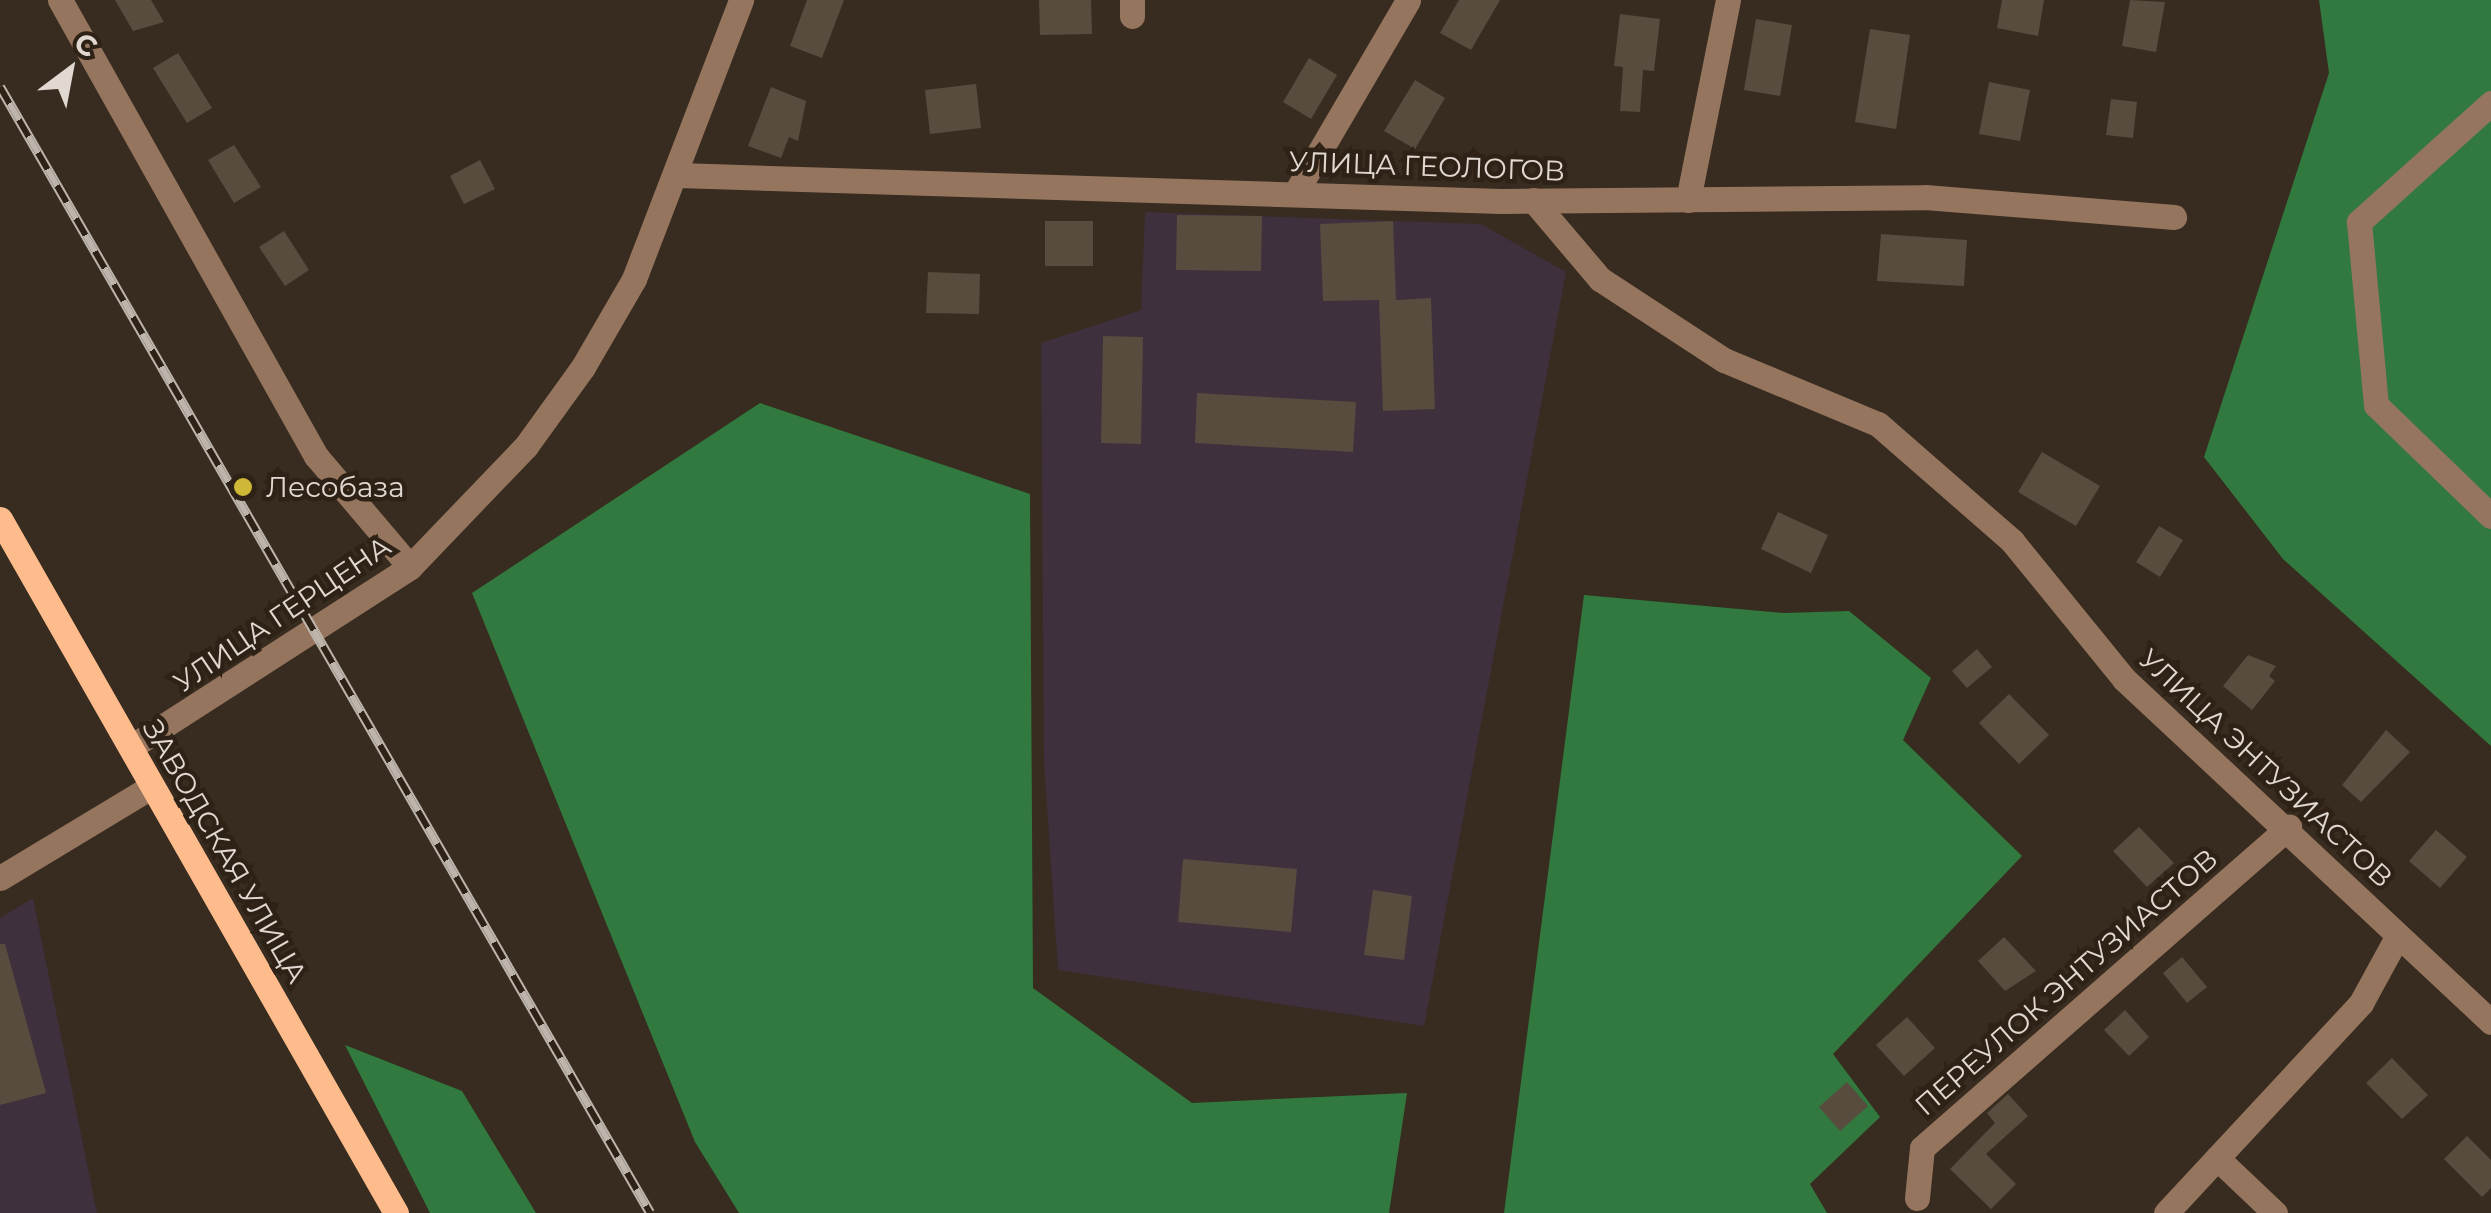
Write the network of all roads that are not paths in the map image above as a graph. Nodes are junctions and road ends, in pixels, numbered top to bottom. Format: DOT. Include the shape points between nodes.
graph roads {
  1 [pos="60,0"];
  2 [pos="741,0"];
  3 [pos="1408,0"];
  4 [pos="1728,0"];
  5 [pos="2491,103"];
  6 [pos="678,175"];
  7 [pos="1296,192"];
  8 [pos="1533,200"];
  9 [pos="1688,200"];
  10 [pos="2174,217"];
  11 [pos="2491,516"];
  12 [pos="0,520"];
  13 [pos="410,567"];
  14 [pos="131,747"];
  15 [pos="148,788"];
  16 [pos="2289,826"];
  17 [pos="0,878"];
  18 [pos="2398,935"];
  19 [pos="2491,1022"];
  20 [pos="2218,1158"];
  21 [pos="1917,1198"];
  22 [pos="396,1213"];
  23 [pos="2166,1213"];
  24 [pos="2275,1213"];
  1 -- 13 [label="street" via="316,456"];
  2 -- 6 [label="street, УЛИЦА ГЕРЦЕНА"];
  3 -- 7 [label="street"];
  4 -- 9 [label="street"];
  5 -- 11 [label="street" via="2359,222 2376,405"];
  6 -- 7 [label="street, УЛИЦА ГЕОЛОГОВ"];
  6 -- 13 [label="street, УЛИЦА ГЕРЦЕНА" via="634,279 583,368 526,446"];
  7 -- 8 [label="street, УЛИЦА ГЕОЛОГОВ"];
  8 -- 9 [label="street, УЛИЦА ГЕОЛОГОВ"];
  8 -- 16 [label="street, УЛИЦА ЭНТУЗИАСТОВ" via="1600,279 1724,360 1878,424 2012,540 2124,680"];
  9 -- 10 [label="street, УЛИЦА ГЕОЛОГОВ" via="1925,196"];
  12 -- 14 [label="main road, ЗАВОДСКАЯ УЛИЦА"];
  13 -- 14 [label="street, УЛИЦА ГЕРЦЕНА"];
  14 -- 15 [label="main road, ЗАВОДСКАЯ УЛИЦА"];
  15 -- 17 [label="street"];
  15 -- 22 [label="main road, ЗАВОДСКАЯ УЛИЦА"];
  16 -- 18 [label="street, УЛИЦА ЭНТУЗИАСТОВ"];
  16 -- 21 [label="street, ПЕРЕУЛОК ЭНТУЗИАСТОВ" via="1922,1148"];
  18 -- 19 [label="street, УЛИЦА ЭНТУЗИАСТОВ"];
  18 -- 20 [label="street" via="2362,1004"];
  20 -- 23 [label="street"];
  20 -- 24 [label="street"];
}
